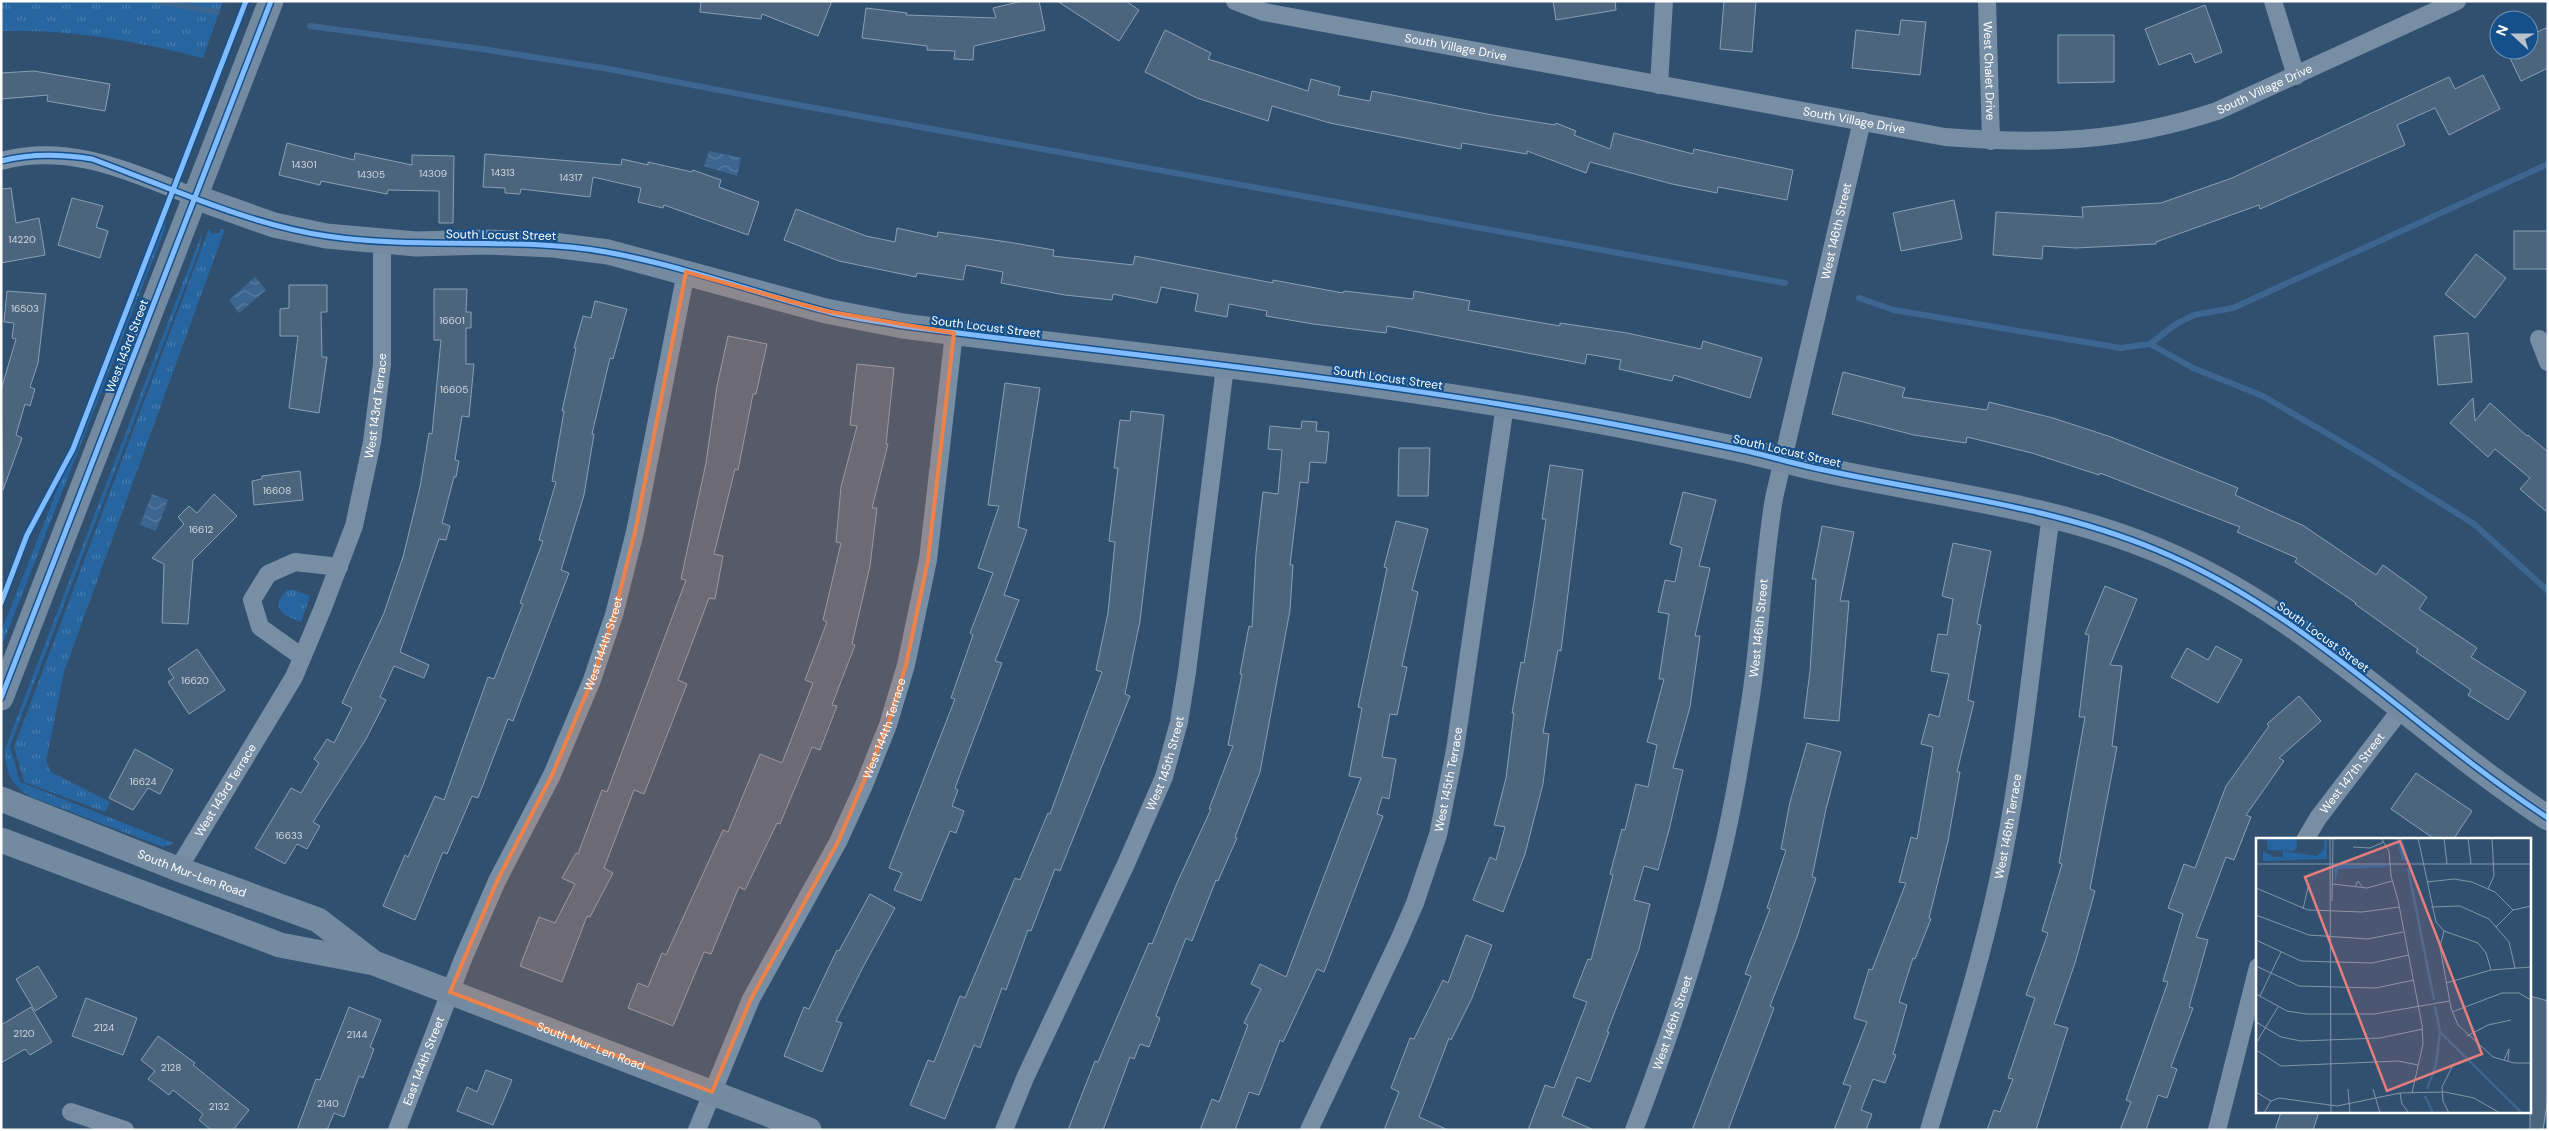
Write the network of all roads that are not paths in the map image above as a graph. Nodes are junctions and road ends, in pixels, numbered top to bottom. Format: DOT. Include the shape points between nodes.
graph roads {
  1 [pos="271,1"];
  2 [pos="1235,1"];
  3 [pos="1664,1"];
  4 [pos="1987,1"];
  5 [pos="2273,1"];
  6 [pos="2457,1"];
  7 [pos="2296,76"];
  8 [pos="1659,85"];
  9 [pos="1862,121"];
  10 [pos="1991,141"];
  11 [pos="1,161"];
  12 [pos="195,197"];
  13 [pos="382,242"];
  14 [pos="686,272"];
  15 [pos="954,333"];
  16 [pos="2539,339"];
  17 [pos="2548,362"];
  18 [pos="1225,367"];
  19 [pos="1504,404"];
  20 [pos="1782,460"];
  21 [pos="2051,516"];
  22 [pos="339,567"];
  23 [pos="302,657"];
  24 [pos="1,698"];
  25 [pos="2402,708"];
  26 [pos="1,799"];
  27 [pos="2548,818"];
  28 [pos="2306,838"];
  29 [pos="1,840"];
  30 [pos="178,869"];
  31 [pos="374,963"];
  32 [pos="2256,975"];
  33 [pos="450,992"];
  34 [pos="712,1092"];
  35 [pos="71,1112"];
  36 [pos="125,1130"];
  37 [pos="397,1130"];
  38 [pos="697,1130"];
  39 [pos="809,1130"];
  40 [pos="1004,1130"];
  41 [pos="1309,1130"];
  42 [pos="1634,1130"];
  43 [pos="1929,1130"];
  44 [pos="2217,1130"];
  1 -- 12 [label="street, West 143rd Street"];
  2 -- 8 [label="street, South Village Drive" via="1264,12"];
  3 -- 8 [label="street"];
  4 -- 10 [label="street, West Chalet Drive"];
  5 -- 7 [label="street"];
  6 -- 7 [label="street, South Village Drive"];
  7 -- 10 [label="street, South Village Drive" via="2217,111 2141,132 2060,142"];
  8 -- 9 [label="street, South Village Drive"];
  9 -- 10 [label="street, South Village Drive" via="1945,137"];
  9 -- 20 [label="street, West 146th Street"];
  11 -- 12 [label="street, South Locust Street" via="19,156 61,154 92,159"];
  12 -- 13 [label="street, South Locust Street" via="274,225 326,236"];
  12 -- 24 [label="street, West 143rd Street"];
  13 -- 14 [label="street, South Locust Street" via="553,245 608,252"];
  13 -- 22 [label="street, West 143rd Terrace" via="382,364 372,442 354,526"];
  14 -- 15 [label="street, South Locust Street" via="826,311"];
  14 -- 33 [label="street, West 144th Street" via="635,532 614,615 592,680 552,775 498,881"];
  15 -- 18 [label="street, South Locust Street"];
  15 -- 34 [label="street, West 144th Terrace" via="928,560 906,665 888,725 838,842 751,1000"];
  16 -- 17 [label="street"];
  18 -- 19 [label="street, South Locust Street"];
  18 -- 40 [label="street, West 145th Street" via="1187,672 1179,722 1164,777"];
  19 -- 20 [label="street, South Locust Street" via="1619,424"];
  19 -- 41 [label="street, West 145th Terrace" via="1455,750 1438,835 1399,940"];
  20 -- 21 [label="street, South Locust Street"];
  20 -- 42 [label="street, West 146th Street" via="1766,546 1753,682 1738,777 1692,964"];
  21 -- 25 [label="street, South Locust Street" via="2159,550 2206,573 2269,609"];
  21 -- 43 [label="street, West 146th Terrace" via="2023,735 1997,886 1970,994"];
  22 -- 23 [label="street, West 143rd Terrace"];
  22 -- 23 [label="street" via="295,562 268,574 252,600 260,627"];
  23 -- 30 [label="street, West 143rd Terrace" via="266,725"];
  25 -- 27 [label="street, South Locust Street"];
  25 -- 28 [label="street, West 147th Street"];
  26 -- 30 [label="street, South Mur-Len Road"];
  29 -- 31 [label="street, South Mur-Len Road" via="280,945"];
  30 -- 31 [label="street, South Mur-Len Road" via="318,920"];
  31 -- 33 [label="street, South Mur-Len Road"];
  32 -- 44 [label="street"];
  33 -- 34 [label="street, South Mur-Len Road"];
  33 -- 37 [label="street, East 144th Street"];
  34 -- 38 [label="street, West 144th Terrace"];
  34 -- 39 [label="street, South Mur-Len Road"];
  35 -- 36 [label="street"];
}
